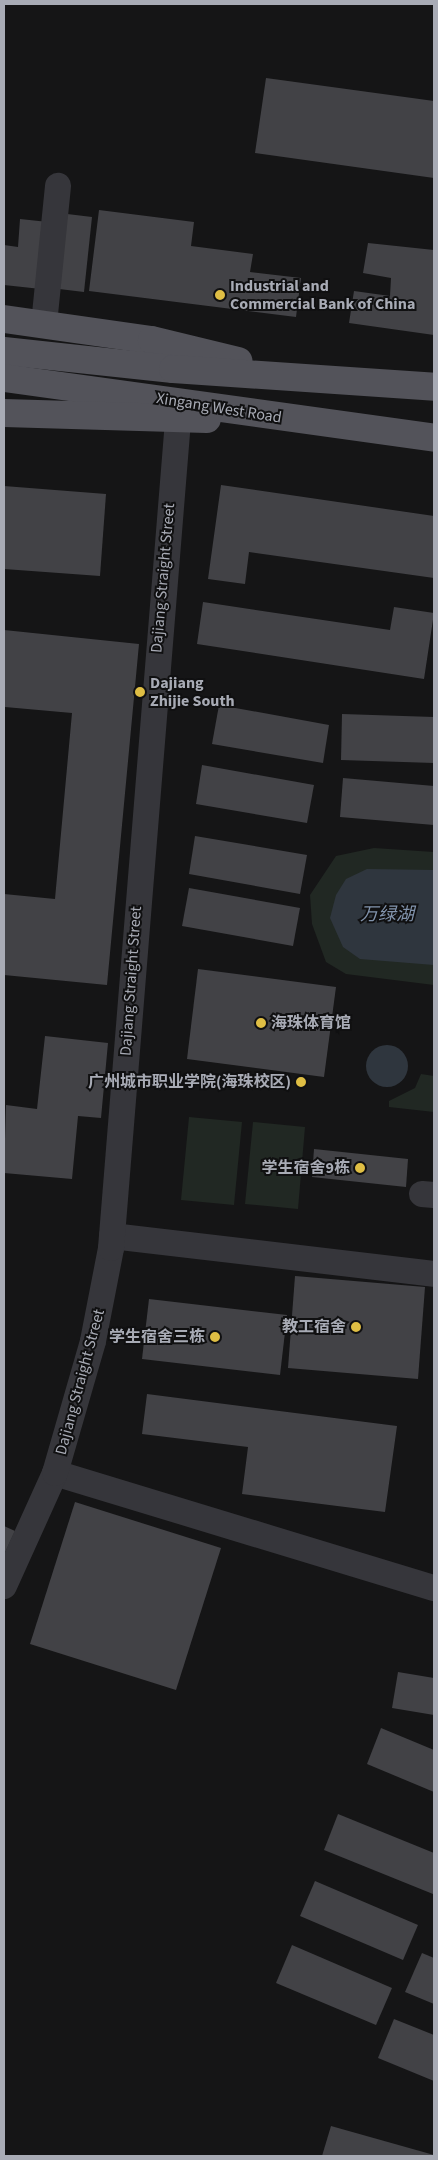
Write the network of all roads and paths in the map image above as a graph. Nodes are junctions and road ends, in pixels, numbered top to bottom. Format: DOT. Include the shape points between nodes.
graph roads {
  1 [pos="58,186"];
  2 [pos="4,319"];
  3 [pos="44,324"];
  4 [pos="4,351"];
  5 [pos="293,376"];
  6 [pos="4,378"];
  7 [pos="434,387"];
  8 [pos="4,413"];
  9 [pos="281,417"];
  10 [pos="178,420"];
  11 [pos="434,438"];
  12 [pos="112,1236"];
  13 [pos="434,1274"];
  14 [pos="54,1473"];
  15 [pos="4,1586"];
  16 [pos="434,1588"];
  1 -- 3 [label="street"];
  2 -- 3 [label="main road"];
  3 -- 5 [label="main road" via="177,345"];
  4 -- 5 [label="main road, Xingang West Road"];
  5 -- 7 [label="main road, Xingang West Road"];
  6 -- 9 [label="main road, Xingang West Road"];
  8 -- 10 [label="main road"];
  9 -- 10 [label="main road"];
  9 -- 11 [label="main road, Xingang West Road"];
  10 -- 12 [label="street, Dajiang Straight Street"];
  12 -- 13 [label="street"];
  12 -- 14 [label="street, Dajiang Straight Street" via="93,1342"];
  14 -- 15 [label="street, Dajiang Straight Street"];
  14 -- 16 [label="street"];
}
